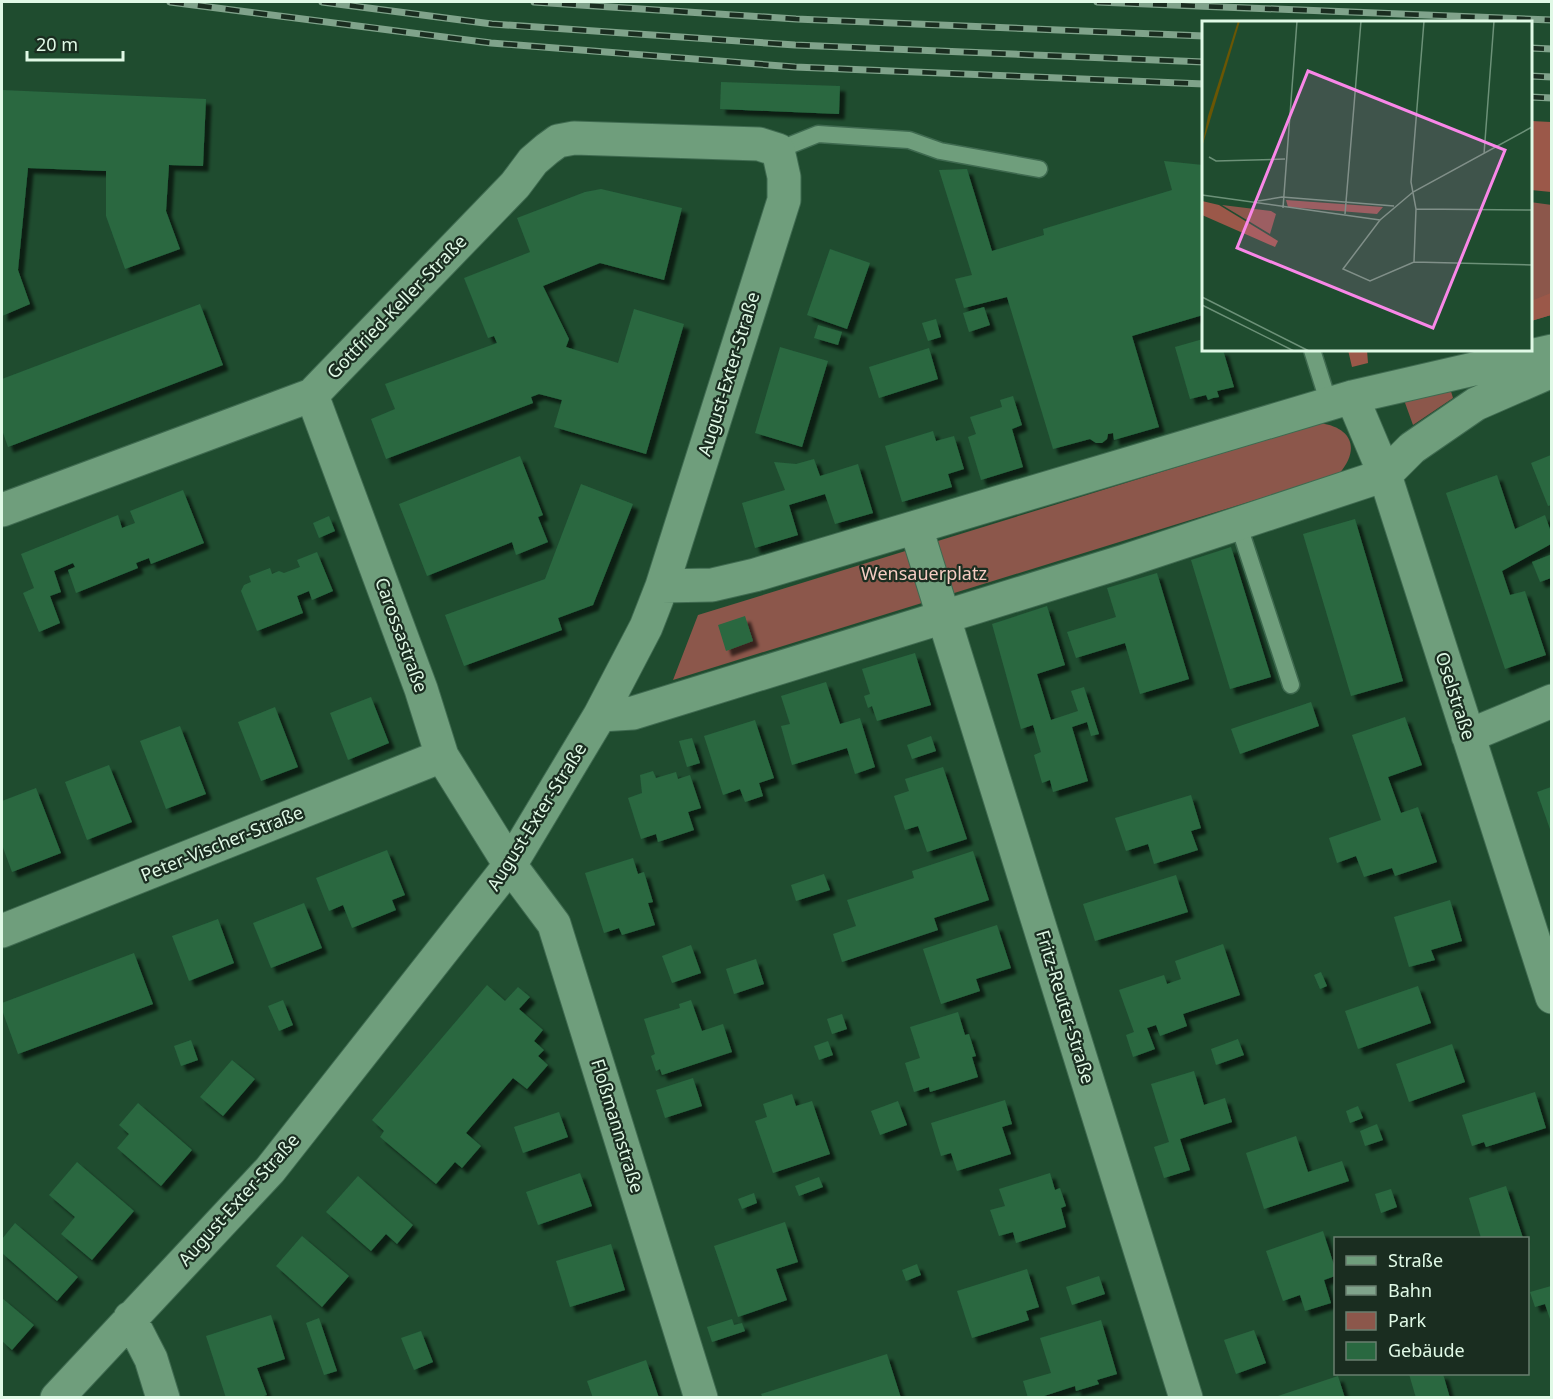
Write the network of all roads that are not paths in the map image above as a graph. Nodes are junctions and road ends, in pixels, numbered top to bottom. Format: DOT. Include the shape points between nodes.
graph roads {
  1 [pos="778,150"];
  2 [pos="1039,169"];
  3 [pos="1313,351"];
  4 [pos="1551,351"];
  5 [pos="1551,370"];
  6 [pos="312,395"];
  7 [pos="1340,401"];
  8 [pos="1385,476"];
  9 [pos="2,510"];
  10 [pos="1238,523"];
  11 [pos="916,528"];
  12 [pos="662,586"];
  13 [pos="945,616"];
  14 [pos="1291,685"];
  15 [pos="1551,701"];
  16 [pos="600,716"];
  17 [pos="1468,736"];
  18 [pos="442,756"];
  19 [pos="510,866"];
  20 [pos="2,931"];
  21 [pos="1551,997"];
  22 [pos="130,1318"];
  23 [pos="57,1398"];
  24 [pos="163,1398"];
  25 [pos="701,1398"];
  26 [pos="1186,1398"];
  1 -- 2 [label="lane" via="818,134 909,140 940,151"];
  1 -- 6 [label="street, Gottfried-Keller-Straße" via="759,144 712,141 600,137 558,141 533,161"];
  1 -- 12 [label="street, August-Exter-Straße" via="788,184 784,200"];
  3 -- 7 [label="lane"];
  4 -- 7 [label="street"];
  5 -- 8 [label="street" via="1476,404 1412,448"];
  6 -- 9 [label="street, Gottfried-Keller-Straße"];
  6 -- 18 [label="street, Carossastraße"];
  7 -- 8 [label="street, Oselstraße"];
  7 -- 11 [label="street"];
  8 -- 10 [label="street"];
  8 -- 17 [label="street, Oselstraße"];
  10 -- 13 [label="street"];
  10 -- 14 [label="lane"];
  11 -- 12 [label="street" via="723,582"];
  11 -- 13 [label="street"];
  12 -- 16 [label="street, August-Exter-Straße" via="646,627"];
  13 -- 16 [label="street" via="633,713"];
  13 -- 26 [label="street, Fritz-Reuter-Straße"];
  15 -- 17 [label="street"];
  16 -- 19 [label="street, August-Exter-Straße"];
  17 -- 21 [label="street, Oselstraße"];
  18 -- 19 [label="street, Carossastraße"];
  18 -- 20 [label="street, Peter-Vischer-Straße"];
  19 -- 22 [label="street, August-Exter-Straße" via="270,1170"];
  19 -- 25 [label="street, Floßmannstraße" via="554,924"];
  22 -- 23 [label="street, August-Exter-Straße"];
  22 -- 24 [label="street" via="151,1359"];
}
